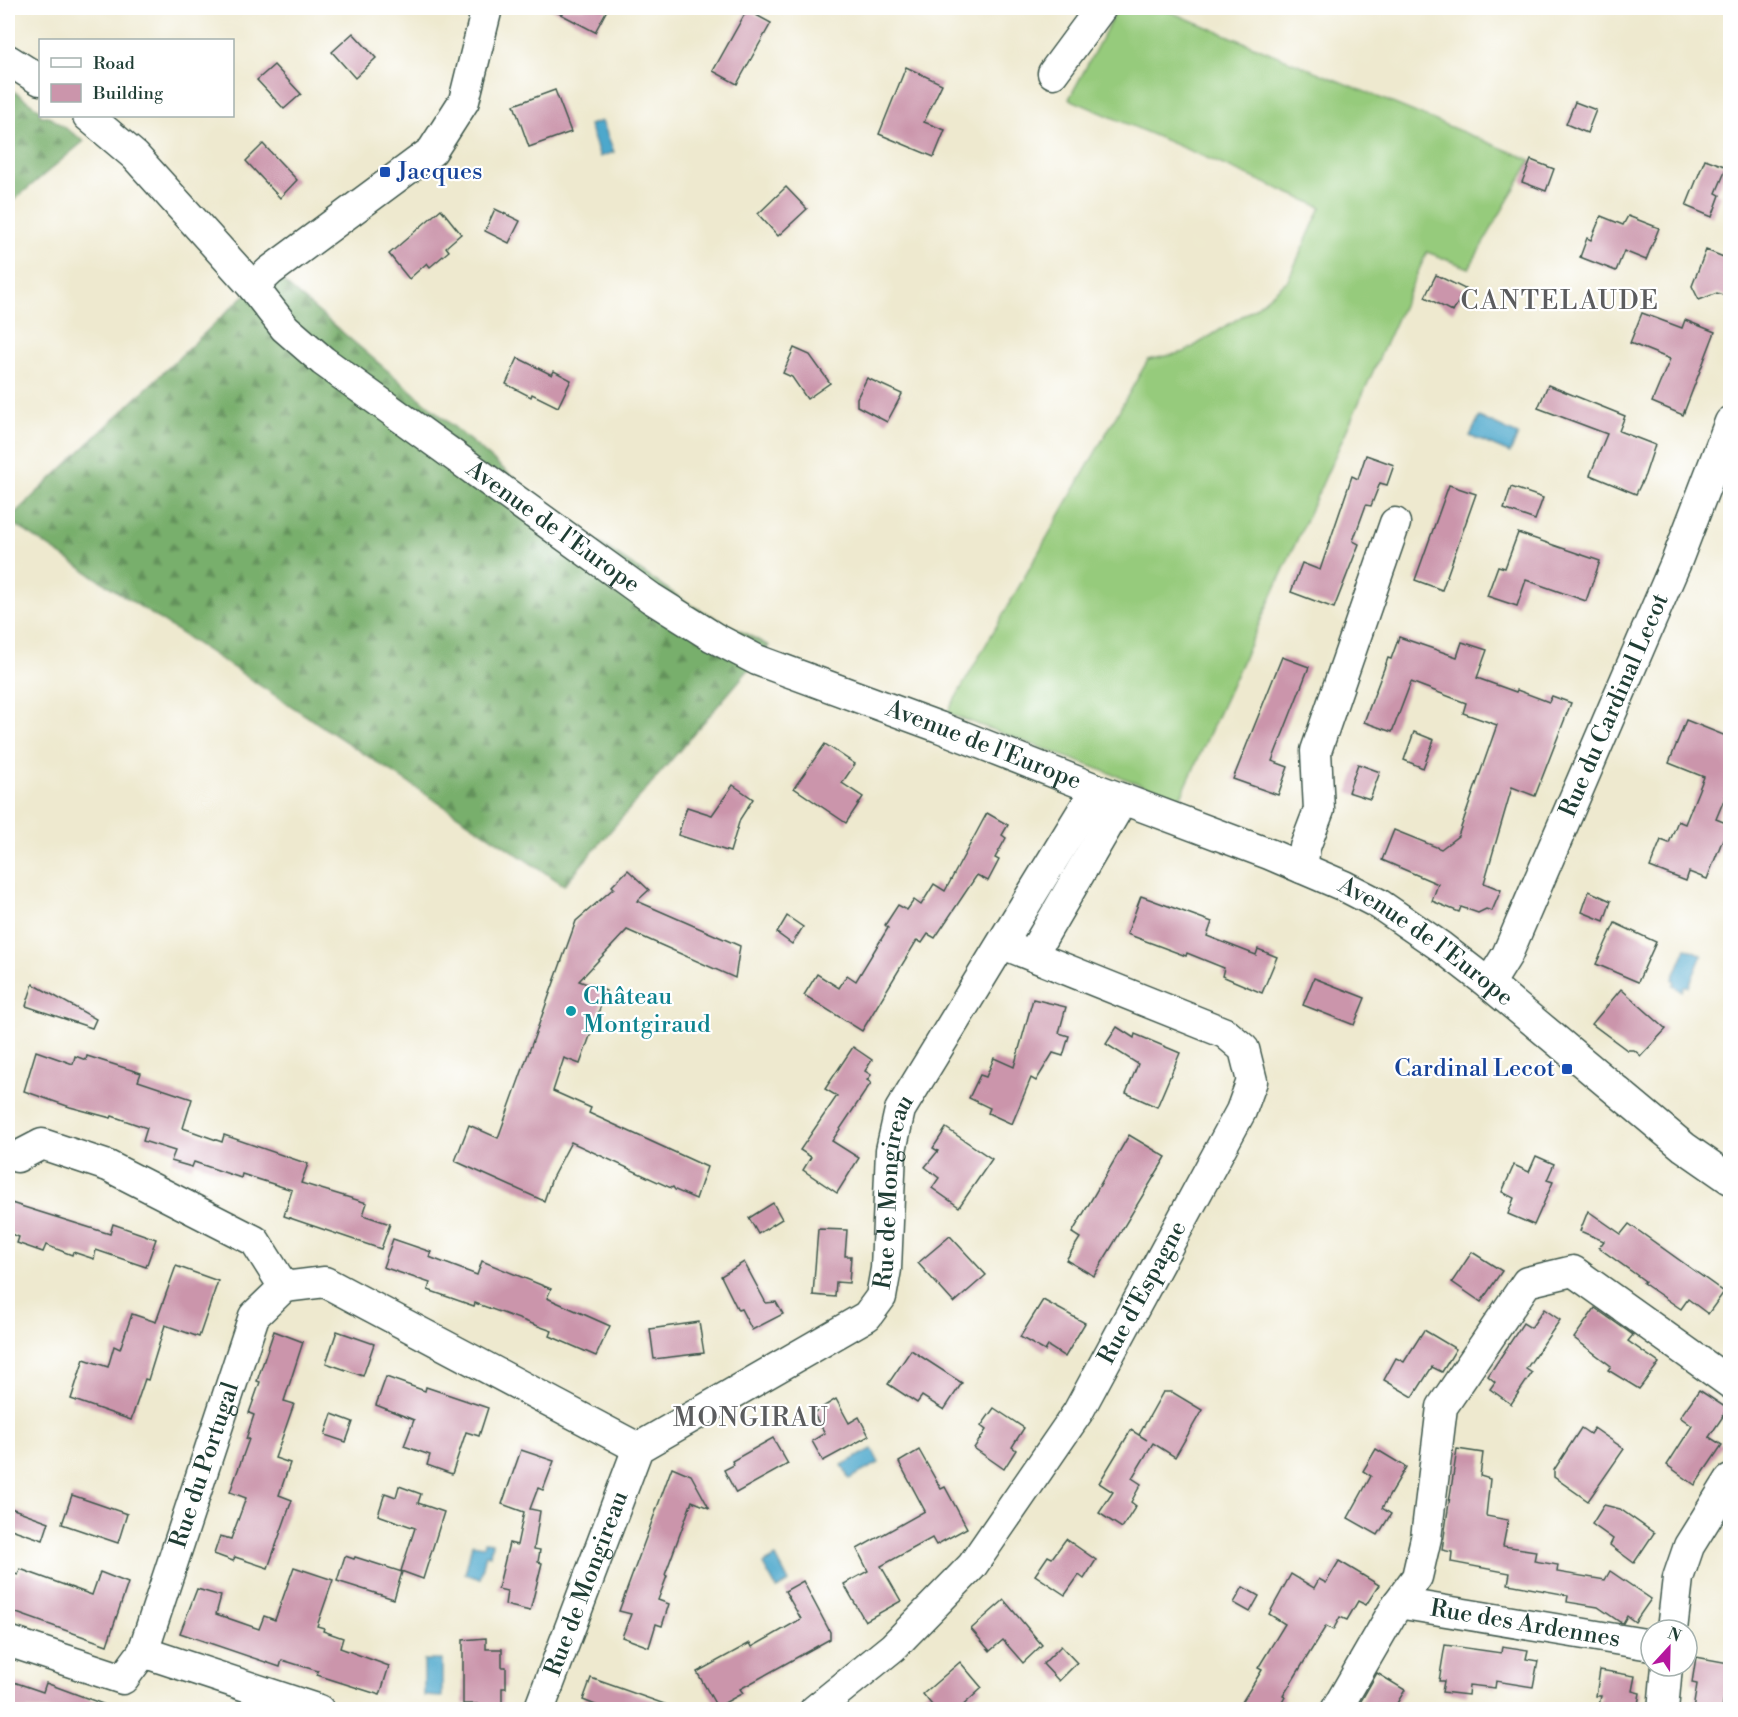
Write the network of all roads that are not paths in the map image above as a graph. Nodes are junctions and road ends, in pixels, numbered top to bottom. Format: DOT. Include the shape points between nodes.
graph roads {
  1 [pos="487,8"];
  2 [pos="1101,8"];
  3 [pos="8,60"];
  4 [pos="1053,73"];
  5 [pos="39,79"];
  6 [pos="89,117"];
  7 [pos="253,286"];
  8 [pos="1731,422"];
  9 [pos="1395,523"];
  10 [pos="1109,794"];
  11 [pos="1302,868"];
  12 [pos="1003,944"];
  13 [pos="1032,955"];
  14 [pos="1490,984"];
  15 [pos="17,1157"];
  16 [pos="1731,1179"];
  17 [pos="284,1287"];
  18 [pos="1731,1383"];
  19 [pos="638,1448"];
  20 [pos="1727,1492"];
  21 [pos="1398,1603"];
  22 [pos="1673,1618"];
  23 [pos="8,1641"];
  24 [pos="1639,1644"];
  25 [pos="143,1652"];
  26 [pos="1666,1678"];
  27 [pos="319,1710"];
  28 [pos="539,1710"];
  29 [pos="815,1710"];
  30 [pos="1336,1710"];
  31 [pos="1663,1710"];
  1 -- 7 [label="street" via="464,101 432,151"];
  2 -- 4 [label="street"];
  3 -- 5 [label="street"];
  6 -- 7 [label="street, Avenue de l'Europe" via="135,156"];
  7 -- 10 [label="street, Avenue de l'Europe" via="285,328 323,361 651,598 713,637 757,660"];
  8 -- 14 [label="street, Rue du Cardinal Lecot" via="1674,568 1507,955"];
  9 -- 11 [label="street" via="1316,751 1319,810 1305,847"];
  10 -- 11 [label="street, Avenue de l'Europe"];
  10 -- 12 [label="street, Rue de Mongireau"];
  10 -- 13 [label="street"];
  11 -- 14 [label="street, Avenue de l'Europe" via="1380,904"];
  12 -- 13 [label="street, Rue d'Espagne"];
  12 -- 19 [label="street, Rue de Mongireau" via="900,1110 891,1150 886,1269 881,1297 867,1316"];
  13 -- 29 [label="street, Rue d'Espagne" via="1225,1033 1244,1050 1252,1081 1241,1111 1078,1412 972,1566 893,1647"];
  14 -- 16 [label="street, Avenue de l'Europe" via="1684,1147"];
  15 -- 17 [label="street" via="42,1144 108,1166 255,1241"];
  17 -- 19 [label="street" via="325,1282"];
  17 -- 25 [label="street, Rue du Portugal" via="254,1316"];
  18 -- 21 [label="street" via="1573,1271 1527,1282 1442,1407 1426,1538 1417,1576"];
  19 -- 28 [label="street, Rue de Mongireau"];
  20 -- 22 [label="street" via="1689,1546 1678,1578"];
  21 -- 24 [label="street, Rue des Ardennes"];
  21 -- 30 [label="street"];
  23 -- 25 [label="street, Rue du Portugal" via="123,1679"];
  25 -- 27 [label="street"];
  26 -- 31 [label="street"];
}
